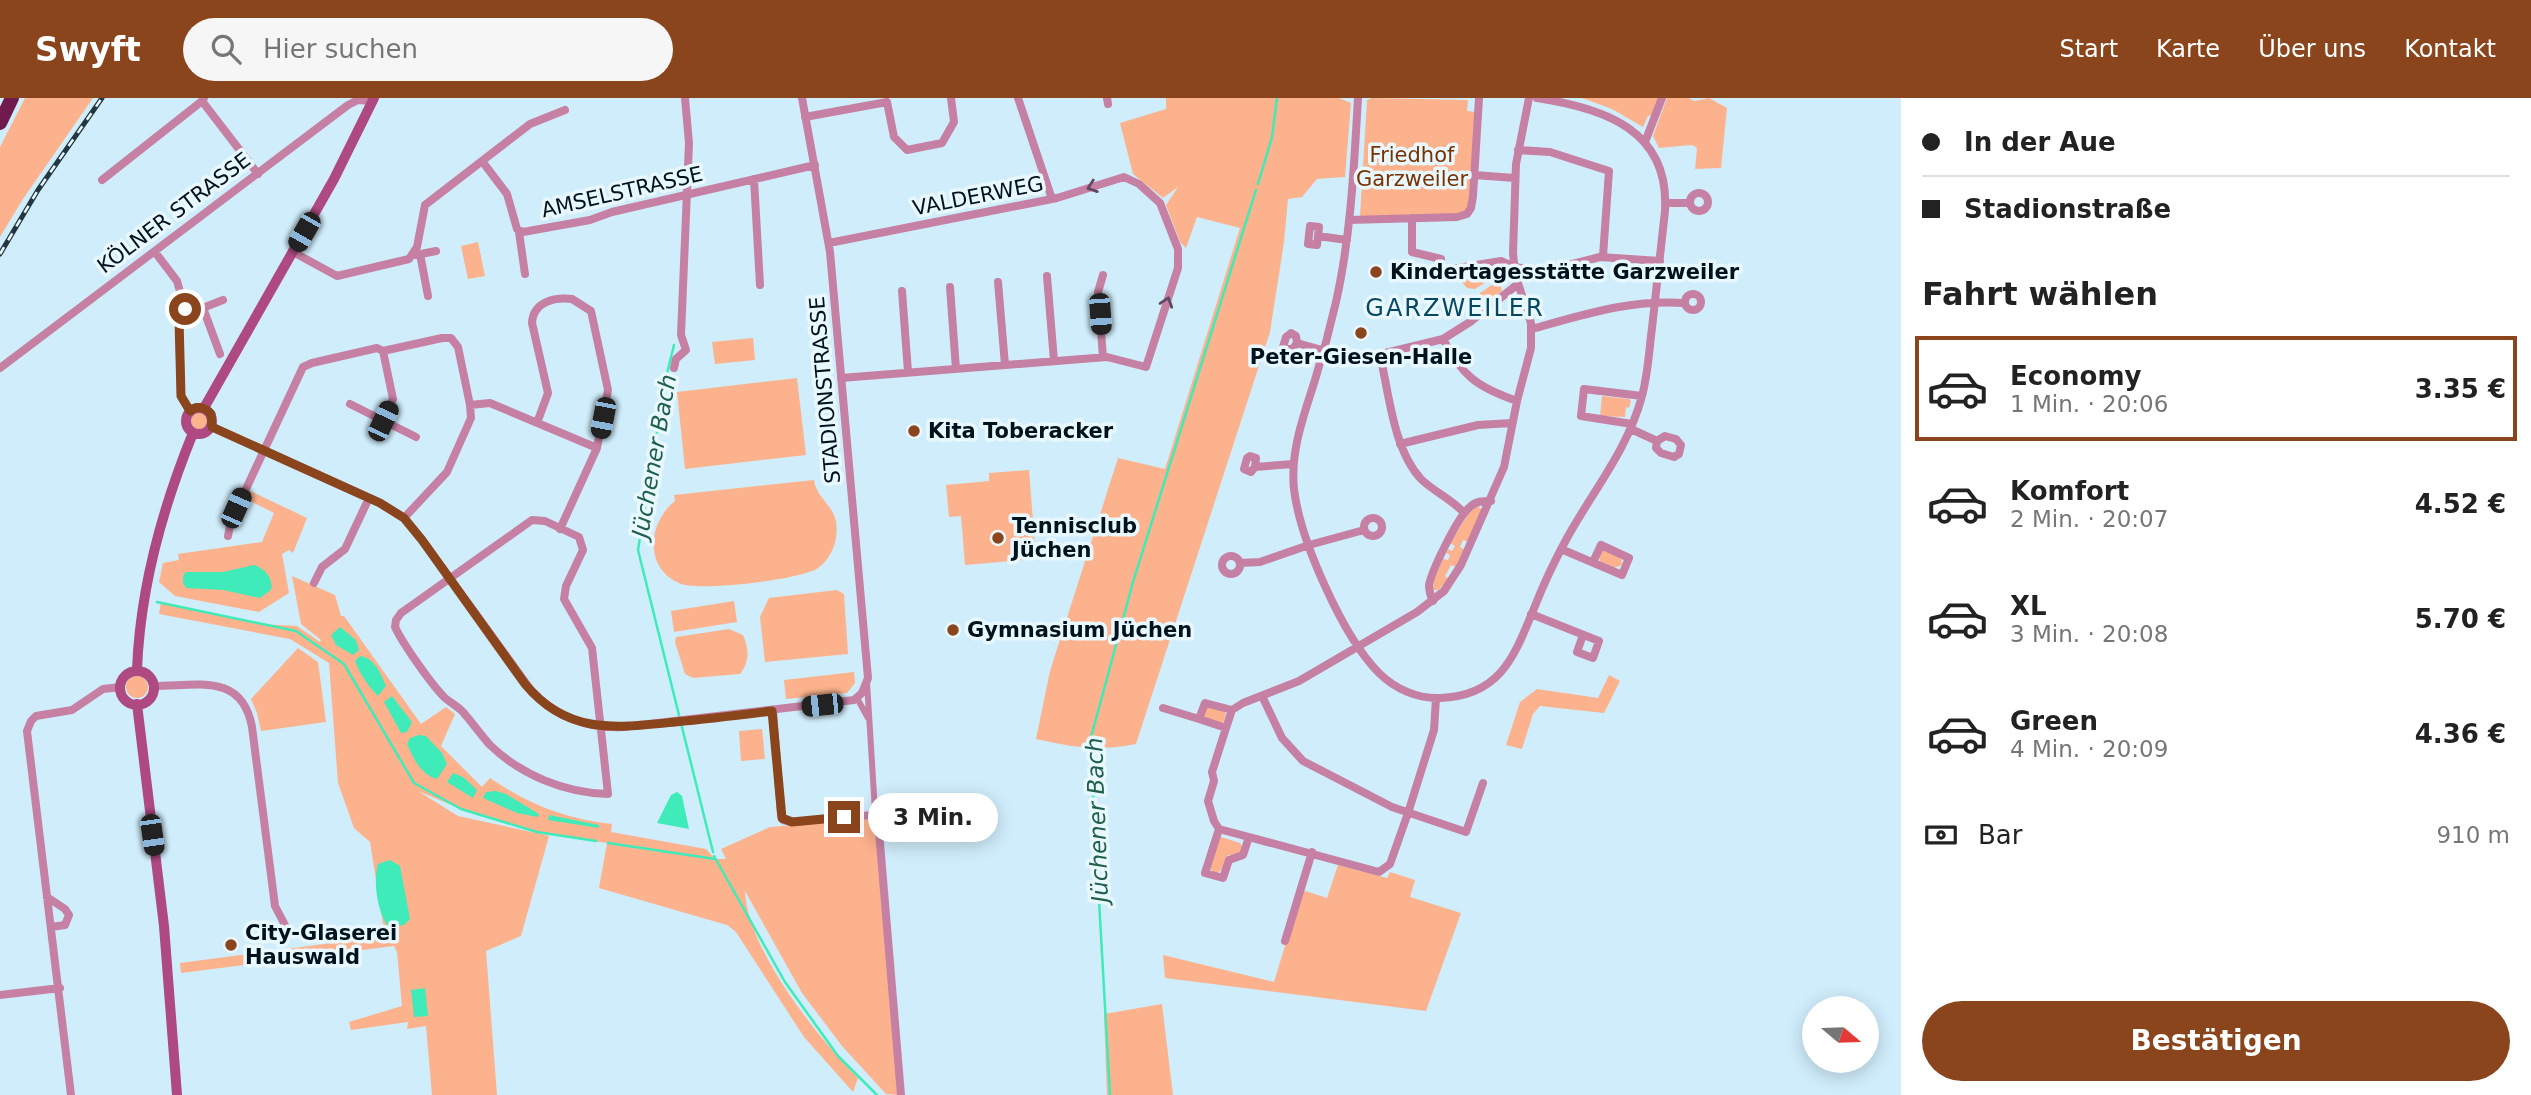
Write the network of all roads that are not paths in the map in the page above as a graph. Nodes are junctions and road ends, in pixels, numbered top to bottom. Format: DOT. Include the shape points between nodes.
graph roads {
  1 [pos="12,98"];
  2 [pos="685,98"];
  3 [pos="802,98"];
  4 [pos="951,98"];
  5 [pos="1018,98"];
  6 [pos="1358,98"];
  7 [pos="1479,98"];
  8 [pos="1529,98"];
  9 [pos="1537,98"];
  10 [pos="1662,98"];
  11 [pos="203,99"];
  12 [pos="373,99"];
  13 [pos="886,100"];
  14 [pos="565,110"];
  15 [pos="805,117"];
  16 [pos="0,123"];
  17 [pos="1645,142"];
  18 [pos="1518,150"];
  19 [pos="482,161"];
  20 [pos="815,165"];
  21 [pos="258,174"];
  22 [pos="1474,175"];
  23 [pos="1515,178"];
  24 [pos="754,179"];
  25 [pos="102,180"];
  26 [pos="687,195"];
  27 [pos="1052,199"];
  28 [pos="1665,203"];
  29 [pos="1690,203"];
  30 [pos="1412,218"];
  31 [pos="1349,220"];
  32 [pos="519,232"];
  33 [pos="1318,236"];
  34 [pos="1347,240"];
  35 [pos="829,243"];
  36 [pos="436,251"];
  37 [pos="155,252"];
  38 [pos="293,252"];
  39 [pos="416,255"];
  40 [pos="1603,256"];
  41 [pos="1660,261"];
  42 [pos="1514,267"];
  43 [pos="525,274"];
  44 [pos="1103,275"];
  45 [pos="1047,276"];
  46 [pos="998,282"];
  47 [pos="1518,284"];
  48 [pos="760,285"];
  49 [pos="950,288"];
  50 [pos="902,291"];
  51 [pos="428,296"];
  52 [pos="223,300"];
  53 [pos="1655,301"];
  54 [pos="1684,303"];
  55 [pos="203,308"];
  56 [pos="185,309"];
  57 [pos="1532,329"];
  58 [pos="1443,339"];
  59 [pos="1297,343"];
  60 [pos="383,351"];
  61 [pos="1324,351"];
  62 [pos="220,354"];
  63 [pos="1380,355"];
  64 [pos="1103,357"];
  65 [pos="1054,361"];
  66 [pos="1005,365"];
  67 [pos="0,368"];
  68 [pos="674,368"];
  69 [pos="956,369"];
  70 [pos="908,372"];
  71 [pos="841,377"];
  72 [pos="1642,396"];
  73 [pos="1517,401"];
  74 [pos="350,404"];
  75 [pos="470,405"];
  76 [pos="204,408"];
  77 [pos="190,411"];
  78 [pos="383,421"];
  79 [pos="537,423"];
  80 [pos="1512,423"];
  81 [pos="212,427"];
  82 [pos="1632,427"];
  83 [pos="193,433"];
  84 [pos="416,437"];
  85 [pos="1657,441"];
  86 [pos="1400,444"];
  87 [pos="597,448"];
  88 [pos="263,449"];
  89 [pos="1293,464"];
  90 [pos="1255,467"];
  91 [pos="369,498"];
  92 [pos="1490,501"];
  93 [pos="1464,513"];
  94 [pos="404,518"];
  95 [pos="560,528"];
  96 [pos="1364,530"];
  97 [pos="228,536"];
  98 [pos="1309,545"];
  99 [pos="1561,549"];
  100 [pos="1593,562"];
  101 [pos="1241,563"];
  102 [pos="450,578"];
  103 [pos="314,583"];
  104 [pos="1433,601"];
  105 [pos="1531,614"];
  106 [pos="1583,635"];
  107 [pos="1358,646"];
  108 [pos="137,670"];
  109 [pos="867,681"];
  110 [pos="154,686"];
  111 [pos="121,687"];
  112 [pos="1262,696"];
  113 [pos="857,698"];
  114 [pos="1436,698"];
  115 [pos="137,704"];
  116 [pos="1163,708"];
  117 [pos="1232,710"];
  118 [pos="772,711"];
  119 [pos="1199,719"];
  120 [pos="869,720"];
  121 [pos="601,727"];
  122 [pos="1226,728"];
  123 [pos="1483,783"];
  124 [pos="1408,813"];
  125 [pos="873,815"];
  126 [pos="1219,829"];
  127 [pos="1249,836"];
  128 [pos="1312,852"];
  129 [pos="47,897"];
  130 [pos="51,927"];
  131 [pos="287,929"];
  132 [pos="1285,941"];
  133 [pos="60,988"];
  134 [pos="0,995"];
  135 [pos="71,1095"];
  136 [pos="177,1095"];
  137 [pos="901,1095"];
  1 -- 16 [label="highway"];
  2 -- 26 [label="street"];
  3 -- 15 [label="street, STADIONSTRASSE"];
  4 -- 13 [label="street" via="954,122 942,143 907,150 894,137"];
  5 -- 27 [label="street"];
  6 -- 31 [label="street"];
  7 -- 22 [label="street"];
  8 -- 18 [label="street"];
  9 -- 17 [label="street" via="1597,111"];
  10 -- 17 [label="street"];
  11 -- 21 [label="street"];
  11 -- 25 [label="street"];
  12 -- 21 [label="street, KÖLNER STRASSE" via="353,102"];
  12 -- 38 [label="main road"];
  13 -- 15 [label="street"];
  14 -- 19 [label="street" via="527,126"];
  15 -- 20 [label="street, STADIONSTRASSE"];
  17 -- 28 [label="street" via="1660,168"];
  18 -- 23 [label="street"];
  18 -- 40 [label="street" via="1550,152 1609,171"];
  19 -- 32 [label="street, AMSELSTRASSE" via="507,194"];
  19 -- 39 [label="street" via="425,205"];
  20 -- 24 [label="street, AMSELSTRASSE"];
  20 -- 35 [label="street, STADIONSTRASSE"];
  21 -- 37 [label="street, KÖLNER STRASSE"];
  22 -- 23 [label="street"];
  22 -- 30 [label="street" via="1469,212 1461,217"];
  23 -- 42 [label="street"];
  24 -- 26 [label="street, AMSELSTRASSE"];
  24 -- 48 [label="street"];
  26 -- 32 [label="street, AMSELSTRASSE" via="581,222"];
  26 -- 68 [label="street" via="681,335 686,350"];
  27 -- 35 [label="street, VALDERWEG"];
  64 -- 27 [label="street, VALDERWEG, one-way" via="1146,367 1179,257 1160,202 1131,179 1119,178"];
  28 -- 29 [label="street"];
  28 -- 41 [label="street"];
  30 -- 31 [label="street"];
  30 -- 42 [label="street" via="1412,252 1441,259 1440,271 1500,261"];
  31 -- 34 [label="street"];
  32 -- 43 [label="street"];
  33 -- 34 [label="street"];
  34 -- 61 [label="street"];
  35 -- 71 [label="street, STADIONSTRASSE"];
  36 -- 39 [label="street"];
  37 -- 56 [label="street" via="177,281"];
  37 -- 67 [label="street, KÖLNER STRASSE"];
  38 -- 39 [label="street" via="337,276"];
  38 -- 76 [label="main road"];
  39 -- 51 [label="street"];
  40 -- 41 [label="street"];
  40 -- 42 [label="street" via="1556,268"];
  41 -- 53 [label="street"];
  42 -- 47 [label="street"];
  44 -- 64 [label="street" via="1098,292"];
  45 -- 65 [label="street"];
  46 -- 66 [label="street"];
  47 -- 57 [label="street"];
  47 -- 58 [label="street"];
  49 -- 69 [label="street"];
  50 -- 70 [label="street"];
  52 -- 55 [label="street"];
  53 -- 54 [label="street"];
  53 -- 57 [label="street"];
  53 -- 72 [label="street"];
  55 -- 56 [label="street"];
  55 -- 62 [label="street"];
  56 -- 77 [label="street" via="179,319 181,396"];
  57 -- 73 [label="street"];
  58 -- 63 [label="street"];
  58 -- 73 [label="street" via="1467,376 1490,392"];
  59 -- 61 [label="street"];
  60 -- 75 [label="street" via="453,339"];
  60 -- 78 [label="street" via="393,399"];
  60 -- 88 [label="street" via="377,348 303,367"];
  61 -- 63 [label="street" via="1357,358"];
  61 -- 89 [label="street"];
  63 -- 86 [label="street"];
  64 -- 65 [label="street"];
  65 -- 66 [label="street"];
  66 -- 69 [label="street"];
  69 -- 70 [label="street"];
  70 -- 71 [label="street"];
  71 -- 109 [label="street, STADIONSTRASSE"];
  72 -- 82 [label="street"];
  72 -- 82 [label="street" via="1584,389 1581,415"];
  73 -- 80 [label="street"];
  74 -- 78 [label="street"];
  75 -- 79 [label="street" via="488,402"];
  75 -- 94 [label="street" via="470,421 447,472"];
  76 -- 77 [label="main road"];
  76 -- 81 [label="main road" via="211,414"];
  77 -- 83 [label="main road" via="186,423"];
  78 -- 84 [label="street"];
  79 -- 87 [label="street"];
  79 -- 87 [label="street" via="548,393 532,316 542,303 572,299 591,311 607,381"];
  80 -- 86 [label="street" via="1478,425"];
  80 -- 92 [label="street" via="1504,467"];
  81 -- 83 [label="main road" via="202,434"];
  81 -- 88 [label="street"];
  82 -- 85 [label="street"];
  82 -- 99 [label="street"];
  83 -- 108 [label="main road" via="155,548"];
  86 -- 93 [label="street" via="1422,480"];
  87 -- 95 [label="street"];
  88 -- 91 [label="street"];
  88 -- 97 [label="street" via="230,521"];
  89 -- 90 [label="street"];
  89 -- 98 [label="street" via="1296,499"];
  91 -- 94 [label="street"];
  91 -- 103 [label="street" via="345,549 322,567"];
  92 -- 93 [label="street" via="1476,502"];
  92 -- 104 [label="street" via="1456,574"];
  93 -- 104 [label="street" via="1432,577 1429,590"];
  94 -- 102 [label="street"];
  95 -- 102 [label="street" via="542,520 529,521"];
  95 -- 121 [label="street" via="579,537 583,550 564,599 592,646"];
  96 -- 98 [label="street"];
  98 -- 101 [label="street" via="1261,562"];
  98 -- 107 [label="street"];
  99 -- 100 [label="street"];
  99 -- 105 [label="street"];
  100 -- 100 [label="street" via="1622,575 1629,558 1601,545"];
  102 -- 121 [label="street" via="536,696 566,717"];
  102 -- 121 [label="street" via="401,613 395,626 443,695 490,744 537,777 577,791 608,794"];
  104 -- 107 [label="street"];
  105 -- 106 [label="street"];
  105 -- 114 [label="street" via="1517,650 1500,674 1469,693"];
  107 -- 112 [label="street" via="1299,681"];
  107 -- 114 [label="street" via="1390,683 1411,694"];
  108 -- 110 [label="main road" via="150,676"];
  108 -- 111 [label="main road" via="126,675"];
  109 -- 113 [label="street"];
  109 -- 120 [label="street"];
  110 -- 115 [label="main road" via="150,699"];
  110 -- 131 [label="street" via="220,686 245,705 252,727 275,906"];
  111 -- 115 [label="main road" via="125,700"];
  111 -- 129 [label="street" via="103,689 72,710 36,716 27,728"];
  112 -- 117 [label="street"];
  112 -- 124 [label="street" via="1282,738 1298,757"];
  113 -- 118 [label="street"];
  113 -- 120 [label="street"];
  114 -- 124 [label="street" via="1434,730"];
  115 -- 136 [label="main road" via="163,918"];
  116 -- 119 [label="street"];
  117 -- 119 [label="street" via="1207,702"];
  117 -- 122 [label="street"];
  118 -- 121 [label="street"];
  118 -- 125 [label="street" via="783,820"];
  119 -- 122 [label="street"];
  120 -- 125 [label="street"];
  122 -- 126 [label="street" via="1208,801"];
  123 -- 124 [label="street" via="1466,832"];
  124 -- 128 [label="street" via="1390,864 1382,871"];
  125 -- 137 [label="street" via="878,821"];
  126 -- 127 [label="street"];
  126 -- 127 [label="street" via="1205,873 1223,878 1228,861 1243,855"];
  127 -- 128 [label="street"];
  128 -- 132 [label="street"];
  129 -- 130 [label="street"];
  129 -- 130 [label="street" via="69,915 65,925"];
  130 -- 133 [label="street"];
  133 -- 134 [label="street"];
  133 -- 135 [label="street"];
}
